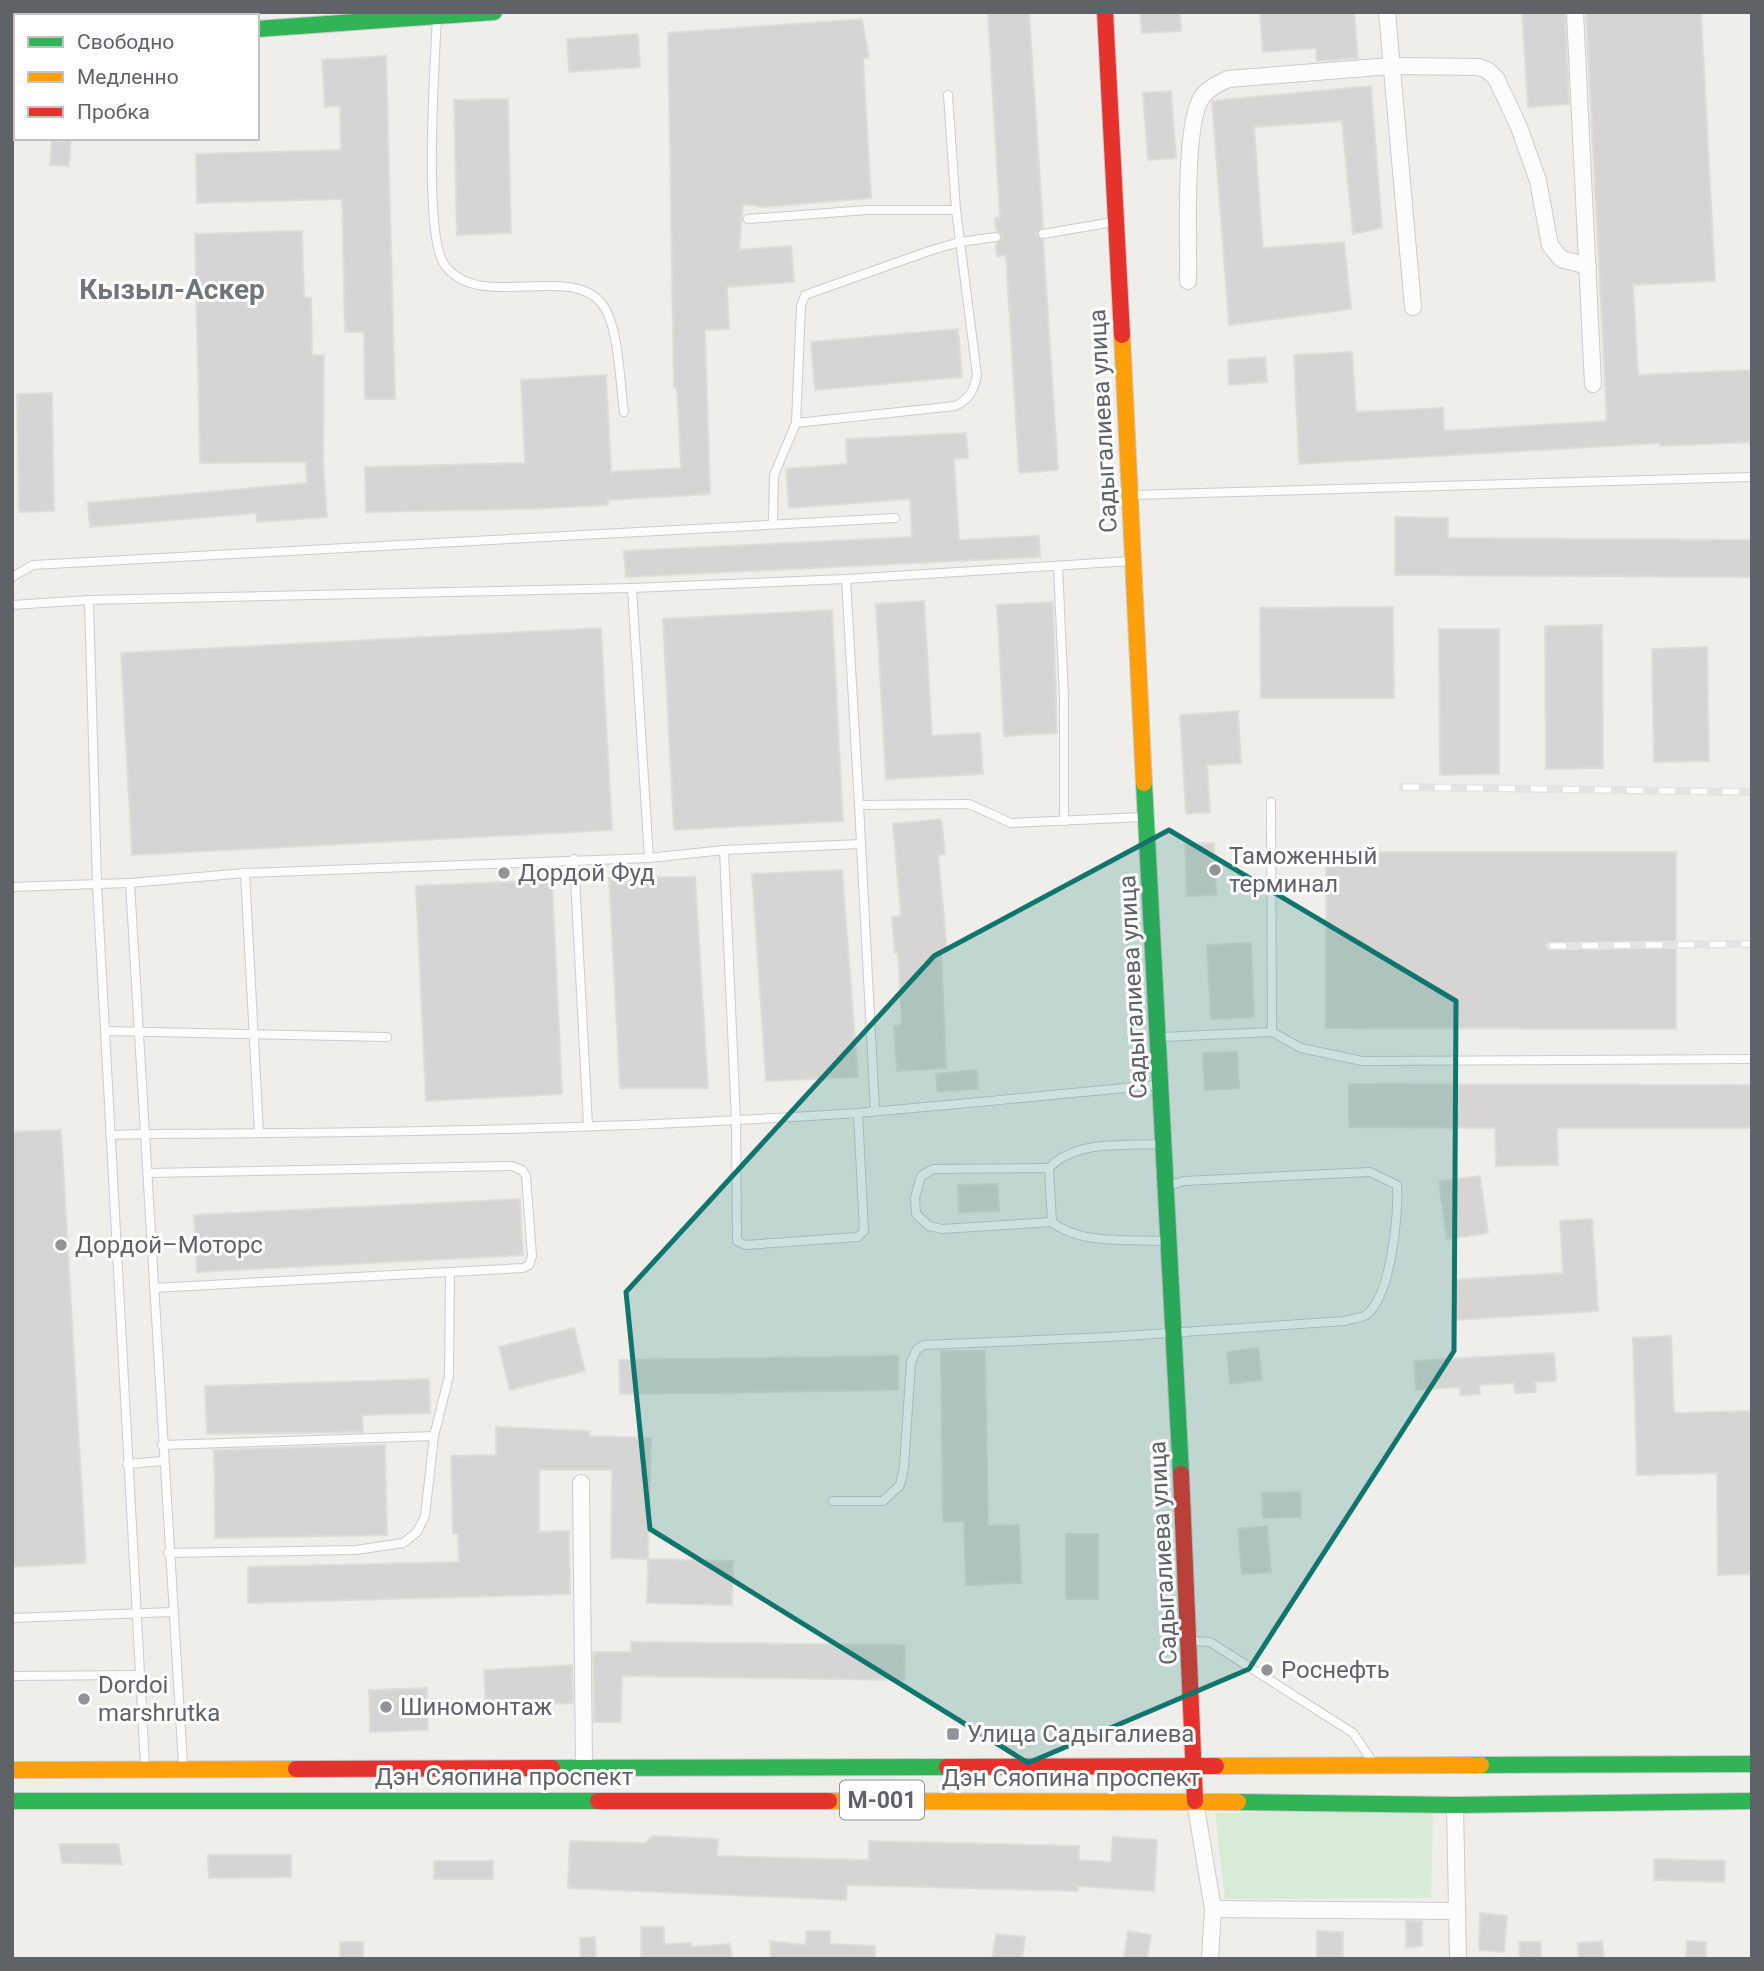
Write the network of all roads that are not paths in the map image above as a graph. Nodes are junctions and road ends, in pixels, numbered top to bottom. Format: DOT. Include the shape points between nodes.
graph roads {
  1 [pos="494,12"];
  2 [pos="1105,12"];
  3 [pos="1387,12"];
  4 [pos="1575,12"];
  5 [pos="437,16"];
  6 [pos="259,29"];
  7 [pos="1391,66"];
  8 [pos="948,95"];
  9 [pos="956,210"];
  10 [pos="748,219"];
  11 [pos="1116,221"];
  12 [pos="1043,234"];
  13 [pos="996,237"];
  14 [pos="960,242"];
  15 [pos="1588,265"];
  16 [pos="1188,281"];
  17 [pos="1413,307"];
  18 [pos="1593,384"];
  19 [pos="624,412"];
  20 [pos="796,423"];
  21 [pos="1752,477"];
  22 [pos="1129,495"];
  23 [pos="895,518"];
  24 [pos="773,524"];
  25 [pos="1134,561"];
  26 [pos="1058,566"];
  27 [pos="12,577"];
  28 [pos="846,579"];
  29 [pos="632,588"];
  30 [pos="89,600"];
  31 [pos="12,605"];
  32 [pos="1271,802"];
  33 [pos="859,806"];
  34 [pos="1148,817"];
  35 [pos="1064,821"];
  36 [pos="861,844"];
  37 [pos="724,850"];
  38 [pos="649,858"];
  39 [pos="574,859"];
  40 [pos="245,873"];
  41 [pos="130,883"];
  42 [pos="97,884"];
  43 [pos="12,887"];
  44 [pos="105,1031"];
  45 [pos="140,1031"];
  46 [pos="1272,1032"];
  47 [pos="252,1035"];
  48 [pos="387,1037"];
  49 [pos="1157,1037"];
  50 [pos="1752,1059"];
  51 [pos="1160,1085"];
  52 [pos="875,1111"];
  53 [pos="858,1112"];
  54 [pos="736,1120"];
  55 [pos="588,1125"];
  56 [pos="259,1133"];
  57 [pos="145,1134"];
  58 [pos="110,1135"];
  59 [pos="1162,1144"];
  60 [pos="1049,1168"];
  61 [pos="148,1173"];
  62 [pos="1165,1186"];
  63 [pos="1052,1222"];
  64 [pos="1168,1241"];
  65 [pos="450,1272"];
  66 [pos="154,1288"];
  67 [pos="1174,1333"];
  68 [pos="434,1436"];
  69 [pos="162,1445"];
  70 [pos="163,1461"];
  71 [pos="128,1464"];
  72 [pos="581,1483"];
  73 [pos="834,1501"];
  74 [pos="168,1553"];
  75 [pos="172,1612"];
  76 [pos="135,1613"];
  77 [pos="12,1618"];
  78 [pos="1191,1641"];
  79 [pos="139,1675"];
  80 [pos="12,1676"];
  81 [pos="1752,1764"];
  82 [pos="1194,1765"];
  83 [pos="584,1766"];
  84 [pos="1376,1766"];
  85 [pos="145,1768"];
  86 [pos="183,1768"];
  87 [pos="12,1769"];
  88 [pos="12,1801"];
  89 [pos="1195,1801"];
  90 [pos="1752,1801"];
  91 [pos="1455,1805"];
  92 [pos="1213,1909"];
  93 [pos="1457,1911"];
  94 [pos="1210,1959"];
  95 [pos="1458,1959"];
  1 -- 5 [label="main road"];
  2 -- 11 [label="main road, Садыгалиева улица"];
  3 -- 7 [label="street"];
  4 -- 15 [label="street"];
  5 -- 6 [label="main road"];
  5 -- 19 [label="lane" via="432,152 436,247 444,265 458,278 478,285 573,288 592,294 603,304 612,326"];
  7 -- 15 [label="street" via="1479,66 1496,78 1538,181 1550,245 1561,259"];
  7 -- 16 [label="street" via="1228,79 1202,96 1193,125"];
  7 -- 17 [label="street"];
  8 -- 9 [label="lane"];
  9 -- 10 [label="lane" via="867,210"];
  9 -- 14 [label="lane"];
  11 -- 12 [label="lane"];
  11 -- 22 [label="main road, Садыгалиева улица"];
  13 -- 14 [label="lane"];
  14 -- 20 [label="lane" via="805,295"];
  14 -- 20 [label="lane" via="977,375 965,401 955,406"];
  15 -- 18 [label="street"];
  20 -- 24 [label="lane" via="774,475"];
  21 -- 22 [label="lane"];
  22 -- 25 [label="main road, Садыгалиева улица"];
  23 -- 24 [label="lane"];
  24 -- 27 [label="lane" via="33,565"];
  25 -- 26 [label="lane"];
  25 -- 34 [label="main road, Садыгалиева улица"];
  26 -- 28 [label="lane"];
  26 -- 35 [label="lane"];
  28 -- 29 [label="lane"];
  28 -- 33 [label="lane"];
  29 -- 30 [label="lane"];
  29 -- 38 [label="lane"];
  30 -- 31 [label="lane"];
  30 -- 42 [label="lane"];
  32 -- 46 [label="lane"];
  33 -- 35 [label="lane" via="962,803 1011,823"];
  33 -- 36 [label="lane"];
  34 -- 35 [label="lane"];
  34 -- 49 [label="main road, Садыгалиева улица"];
  36 -- 37 [label="lane"];
  36 -- 52 [label="lane"];
  37 -- 38 [label="lane"];
  37 -- 54 [label="lane"];
  38 -- 39 [label="lane"];
  39 -- 40 [label="lane"];
  39 -- 55 [label="lane"];
  40 -- 41 [label="lane"];
  40 -- 47 [label="lane"];
  41 -- 42 [label="lane"];
  41 -- 45 [label="lane"];
  42 -- 43 [label="lane"];
  42 -- 44 [label="lane"];
  44 -- 45 [label="lane"];
  44 -- 58 [label="lane"];
  45 -- 47 [label="lane"];
  45 -- 57 [label="lane"];
  46 -- 49 [label="lane"];
  46 -- 50 [label="lane" via="1301,1048 1362,1061"];
  47 -- 48 [label="lane"];
  47 -- 56 [label="lane"];
  49 -- 51 [label="main road, Садыгалиева улица"];
  51 -- 52 [label="lane"];
  51 -- 59 [label="main road, Садыгалиева улица"];
  52 -- 53 [label="lane"];
  53 -- 54 [label="lane"];
  53 -- 54 [label="lane" via="864,1231 858,1237 745,1245 737,1241"];
  54 -- 55 [label="lane"];
  55 -- 56 [label="lane"];
  56 -- 57 [label="lane"];
  57 -- 58 [label="lane"];
  57 -- 61 [label="lane"];
  58 -- 71 [label="lane"];
  59 -- 60 [label="lane" via="1079,1149 1058,1158"];
  59 -- 62 [label="main road, Садыгалиева улица"];
  60 -- 63 [label="lane"];
  60 -- 63 [label="lane" via="933,1169 921,1176 915,1198 916,1214 929,1226 942,1229"];
  61 -- 65 [label="lane" via="512,1166 522,1170 532,1256 529,1265"];
  61 -- 66 [label="lane"];
  62 -- 64 [label="main road, Садыгалиева улица"];
  62 -- 67 [label="lane" via="1184,1181 1370,1172 1397,1185 1384,1289 1366,1315 1345,1321"];
  63 -- 64 [label="lane" via="1064,1232 1086,1236"];
  64 -- 67 [label="main road, Садыгалиева улица"];
  65 -- 66 [label="lane"];
  65 -- 68 [label="lane" via="449,1377"];
  66 -- 69 [label="lane"];
  67 -- 73 [label="lane" via="924,1345 911,1362 900,1485 883,1501"];
  67 -- 78 [label="main road, Садыгалиева улица"];
  68 -- 69 [label="lane"];
  68 -- 74 [label="lane" via="425,1516 417,1532 404,1543 356,1550"];
  69 -- 70 [label="lane"];
  70 -- 71 [label="lane"];
  70 -- 74 [label="lane"];
  71 -- 76 [label="lane"];
  72 -- 83 [label="street"];
  74 -- 75 [label="lane"];
  75 -- 76 [label="lane"];
  75 -- 86 [label="lane"];
  76 -- 77 [label="lane"];
  76 -- 79 [label="lane"];
  78 -- 82 [label="main road, Садыгалиева улица"];
  78 -- 84 [label="lane" via="1210,1642 1353,1733"];
  79 -- 80 [label="lane"];
  79 -- 85 [label="lane"];
  81 -- 84 [label="main road, Дэн Сяопина проспект / M-001"];
  82 -- 83 [label="main road, Дэн Сяопина проспект / M-001"];
  82 -- 84 [label="main road, Дэн Сяопина проспект / M-001"];
  82 -- 89 [label="main road, Садыгалиева улица"];
  83 -- 86 [label="main road, Дэн Сяопина проспект / M-001"];
  85 -- 86 [label="main road, Дэн Сяопина проспект / M-001"];
  85 -- 87 [label="main road, Дэн Сяопина проспект / M-001"];
  88 -- 89 [label="main road, Дэн Сяопина проспект / M-001"];
  89 -- 91 [label="main road, Дэн Сяопина проспект / M-001"];
  89 -- 92 [label="street, Садыгалиева улица"];
  90 -- 91 [label="main road, Дэн Сяопина проспект / M-001"];
  91 -- 93 [label="street"];
  92 -- 93 [label="street"];
  92 -- 94 [label="street, Садыгалиева улица"];
  93 -- 95 [label="street"];
}
